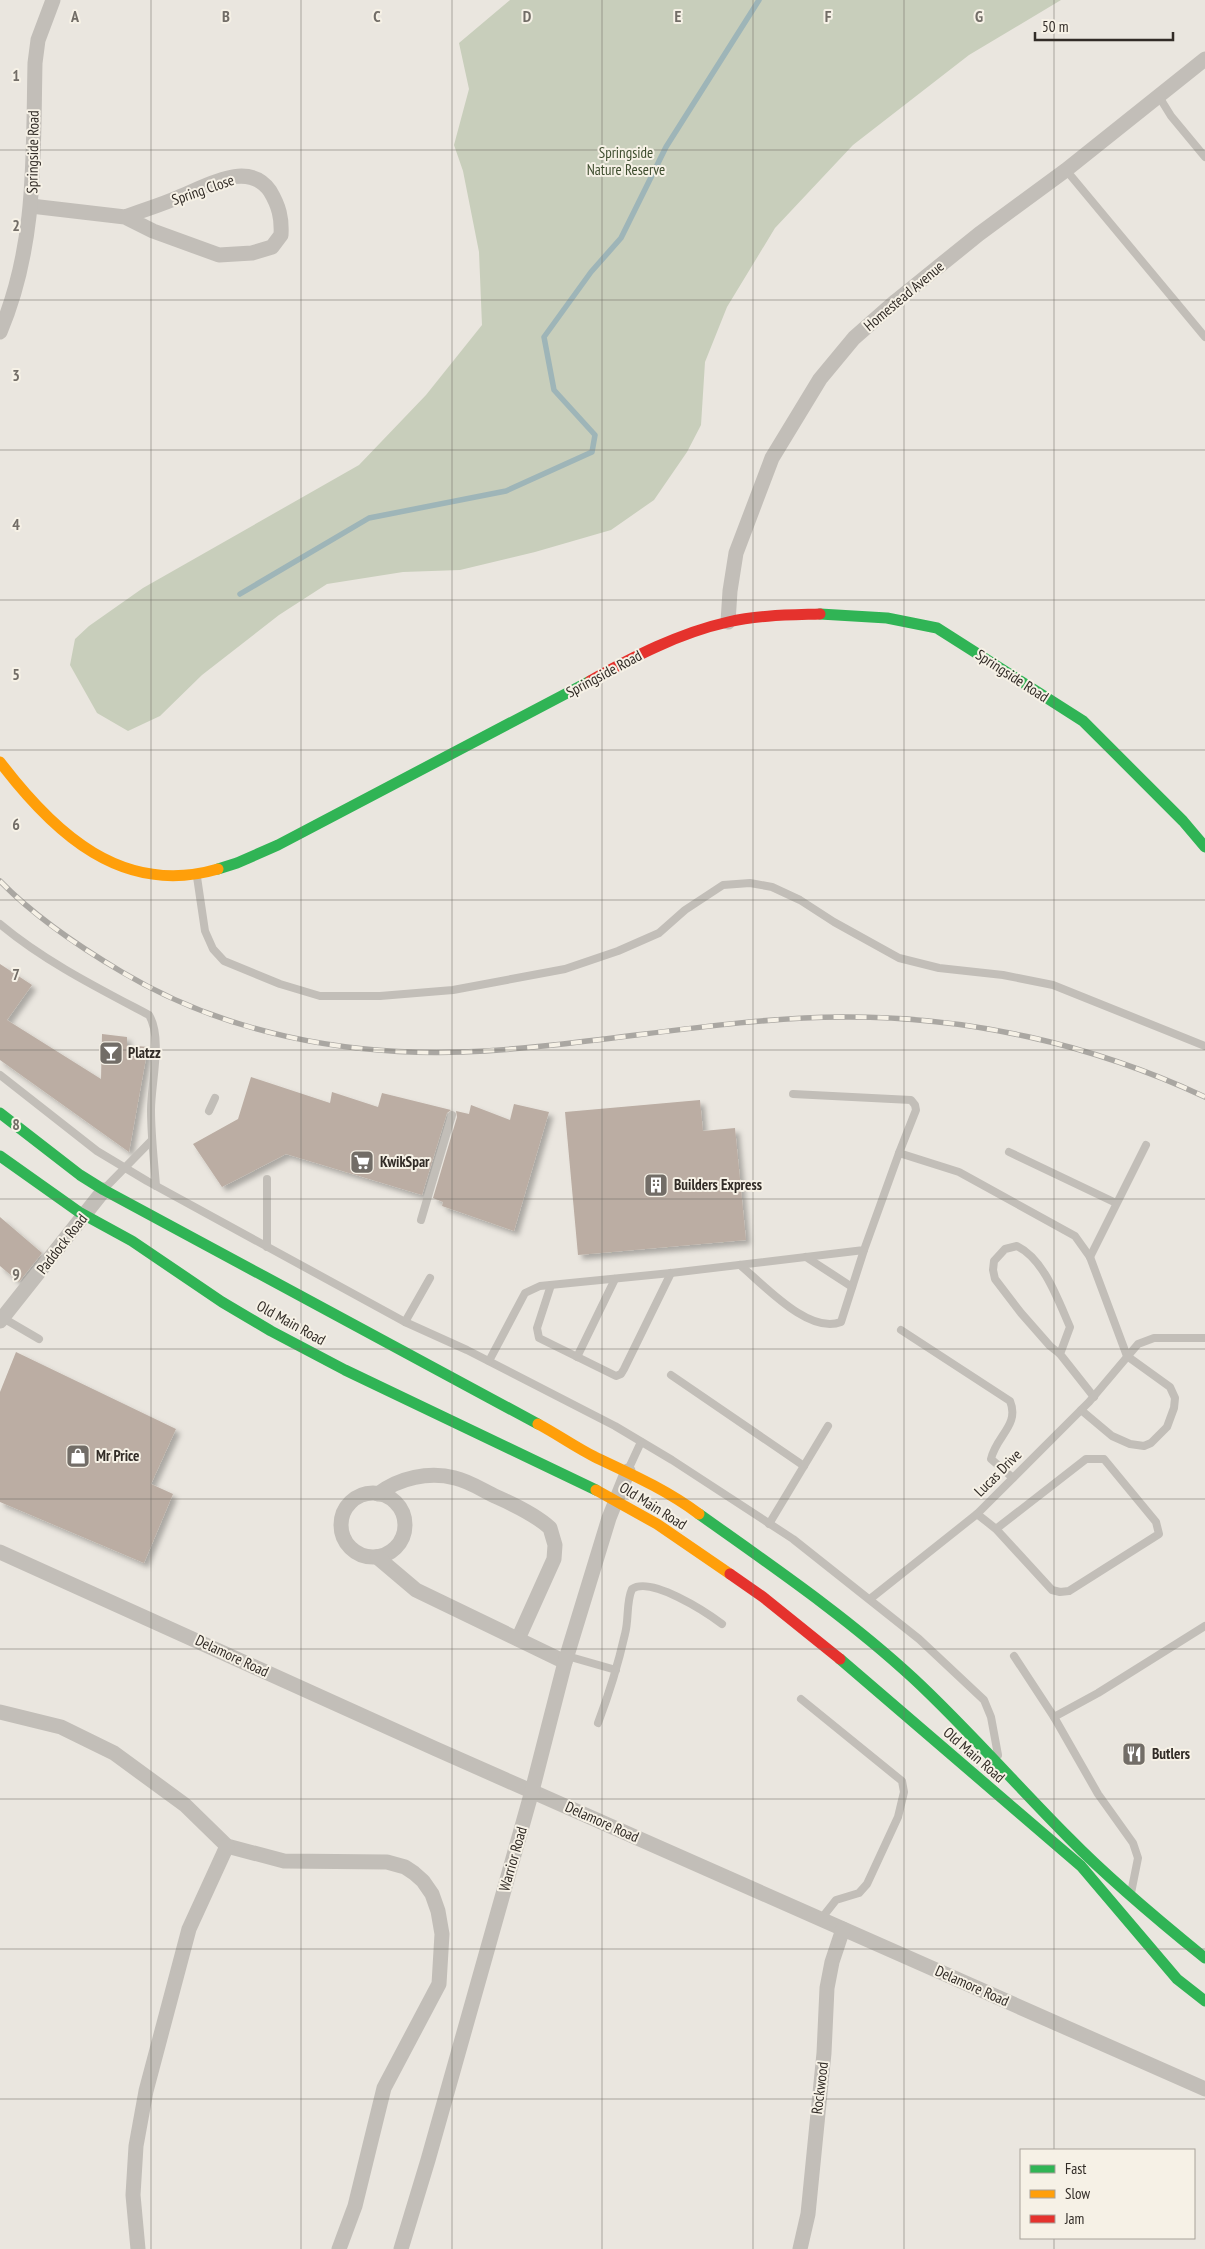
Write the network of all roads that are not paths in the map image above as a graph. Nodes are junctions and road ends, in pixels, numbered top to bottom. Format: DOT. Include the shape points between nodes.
graph roads {
  1 [pos="53,0"];
  2 [pos="1205,59"];
  3 [pos="1158,95"];
  4 [pos="1205,157"];
  5 [pos="1066,170"];
  6 [pos="31,206"];
  7 [pos="125,217"];
  8 [pos="0,332"];
  9 [pos="1205,336"];
  10 [pos="728,622"];
  11 [pos="0,762"];
  12 [pos="1205,847"];
  13 [pos="196,875"];
  14 [pos="0,924"];
  15 [pos="1205,1046"];
  16 [pos="0,1075"];
  17 [pos="793,1094"];
  18 [pos="215,1098"];
  19 [pos="209,1111"];
  20 [pos="0,1113"];
  21 [pos="452,1114"];
  22 [pos="151,1141"];
  23 [pos="1146,1145"];
  24 [pos="1009,1152"];
  25 [pos="899,1153"];
  26 [pos="0,1156"];
  27 [pos="125,1168"];
  28 [pos="267,1179"];
  29 [pos="156,1186"];
  30 [pos="104,1190"];
  31 [pos="1116,1203"];
  32 [pos="85,1215"];
  33 [pos="420,1220"];
  34 [pos="267,1247"];
  35 [pos="864,1250"];
  36 [pos="806,1257"];
  37 [pos="1090,1257"];
  38 [pos="740,1265"];
  39 [pos="671,1273"];
  40 [pos="430,1278"];
  41 [pos="615,1279"];
  42 [pos="551,1285"];
  43 [pos="852,1287"];
  44 [pos="1,1319"];
  45 [pos="405,1322"];
  46 [pos="901,1330"];
  47 [pos="1205,1338"];
  48 [pos="39,1339"];
  49 [pos="1129,1353"];
  50 [pos="1060,1354"];
  51 [pos="577,1357"];
  52 [pos="489,1361"];
  53 [pos="671,1375"];
  54 [pos="1094,1397"];
  55 [pos="1081,1410"];
  56 [pos="828,1426"];
  57 [pos="641,1442"];
  58 [pos="804,1466"];
  59 [pos="628,1471"];
  60 [pos="1013,1478"];
  61 [pos="378,1494"];
  62 [pos="616,1500"];
  63 [pos="977,1514"];
  64 [pos="769,1524"];
  65 [pos="996,1529"];
  66 [pos="0,1552"];
  67 [pos="376,1557"];
  68 [pos="870,1599"];
  69 [pos="722,1624"];
  70 [pos="1205,1626"];
  71 [pos="518,1639"];
  72 [pos="1014,1656"];
  73 [pos="566,1659"];
  74 [pos="616,1670"];
  75 [pos="801,1699"];
  76 [pos="0,1712"];
  77 [pos="1054,1717"];
  78 [pos="598,1723"];
  79 [pos="999,1763"];
  80 [pos="532,1791"];
  81 [pos="227,1846"];
  82 [pos="1131,1895"];
  83 [pos="822,1918"];
  84 [pos="844,1928"];
  85 [pos="1205,1958"];
  86 [pos="1205,2001"];
  87 [pos="1205,2089"];
  88 [pos="138,2249"];
  89 [pos="339,2249"];
  90 [pos="401,2249"];
  91 [pos="800,2249"];
  1 -- 6 [label="street, Springside Road" via="38,40 35,63"];
  2 -- 3 [label="street, Homestead Avenue"];
  3 -- 4 [label="lane"];
  3 -- 5 [label="street, Homestead Avenue"];
  5 -- 9 [label="lane"];
  5 -- 10 [label="street, Homestead Avenue" via="896,301 854,338 820,379 772,458 765,476 736,553"];
  6 -- 7 [label="street, Spring Close"];
  6 -- 8 [label="street, Springside Road" via="20,278"];
  7 -- 7 [label="street, Spring Close" via="210,184 249,176 267,187 275,200 280,212 281,235 272,247 252,253 219,255 153,232"];
  10 -- 12 [label="main road, Springside Road" via="834,613 887,618 937,628 1083,722"];
  10 -- 13 [label="main road, Springside Road" via="677,638 634,657 278,845 237,863"];
  11 -- 13 [label="main road, Springside Road" via="61,831 104,859 144,874"];
  13 -- 15 [label="lane" via="205,931 213,949 224,961 320,996 380,996 453,990 565,969 659,933 685,910 723,885 750,883 800,900 899,958 939,968 1003,975 1053,985"];
  14 -- 22 [label="lane" via="96,988 149,1015 155,1042"];
  16 -- 27 [label="lane" via="97,1151"];
  17 -- 25 [label="lane" via="911,1100 916,1110"];
  18 -- 19 [label="lane"];
  20 -- 30 [label="main road, Old Main Road"];
  21 -- 33 [label="lane"];
  22 -- 27 [label="lane"];
  22 -- 29 [label="lane"];
  23 -- 31 [label="lane"];
  24 -- 31 [label="lane"];
  25 -- 35 [label="lane"];
  25 -- 37 [label="lane" via="959,1172 1022,1205 1076,1236"];
  26 -- 32 [label="main road, Old Main Road"];
  27 -- 29 [label="lane"];
  27 -- 30 [label="lane"];
  28 -- 34 [label="lane"];
  29 -- 34 [label="lane"];
  30 -- 32 [label="street, Paddock Road"];
  30 -- 59 [label="main road, Old Main Road" via="593,1456"];
  31 -- 37 [label="lane"];
  32 -- 44 [label="street, Paddock Road"];
  32 -- 62 [label="main road, Old Main Road" via="132,1241 271,1331"];
  34 -- 45 [label="lane"];
  35 -- 36 [label="lane"];
  35 -- 43 [label="lane"];
  36 -- 38 [label="lane"];
  36 -- 43 [label="lane"];
  37 -- 49 [label="lane"];
  38 -- 39 [label="lane"];
  38 -- 43 [label="lane" via="803,1317 821,1324 832,1326 841,1322"];
  39 -- 41 [label="lane"];
  39 -- 51 [label="lane" via="621,1374 608,1374"];
  40 -- 45 [label="lane"];
  41 -- 42 [label="lane"];
  41 -- 51 [label="lane"];
  42 -- 51 [label="lane" via="537,1328 539,1338"];
  42 -- 52 [label="lane" via="525,1293"];
  44 -- 48 [label="lane"];
  45 -- 52 [label="lane"];
  46 -- 60 [label="lane" via="1010,1402 1013,1418 993,1449 991,1459"];
  47 -- 49 [label="lane" via="1154,1338 1138,1344"];
  49 -- 54 [label="lane, Lucas Drive"];
  49 -- 55 [label="lane" via="1172,1390 1174,1408 1167,1427 1151,1443 1137,1446 1112,1436"];
  50 -- 50 [label="lane" via="1070,1327 1040,1266 1025,1250 1017,1246 1005,1248 994,1261 995,1279 1021,1313"];
  50 -- 54 [label="lane"];
  52 -- 57 [label="lane"];
  53 -- 58 [label="lane"];
  54 -- 55 [label="lane, Lucas Drive"];
  55 -- 60 [label="lane, Lucas Drive"];
  56 -- 58 [label="lane"];
  57 -- 59 [label="lane"];
  57 -- 64 [label="lane"];
  58 -- 64 [label="lane"];
  59 -- 62 [label="street, Warrior Road"];
  59 -- 79 [label="main road, Old Main Road" via="683,1502 829,1608 912,1677"];
  60 -- 63 [label="lane, Lucas Drive"];
  61 -- 67 [label="street" via="387,1497 400,1509 405,1526 393,1550"];
  61 -- 67 [label="street" via="361,1496 353,1501 346,1507 341,1524 351,1549"];
  61 -- 71 [label="street" via="401,1481 438,1475 456,1478 508,1502 550,1528 555,1545 554,1559"];
  62 -- 73 [label="street, Warrior Road"];
  62 -- 86 [label="main road, Old Main Road" via="763,1597 813,1636 1081,1866 1177,1979"];
  63 -- 65 [label="lane"];
  63 -- 68 [label="lane, Lucas Drive"];
  64 -- 68 [label="lane"];
  65 -- 65 [label="lane" via="1052,1590 1060,1592 1069,1591 1159,1534 1156,1522 1104,1459 1095,1458 1086,1459"];
  66 -- 80 [label="street, Delamore Road"];
  67 -- 71 [label="street" via="416,1590"];
  68 -- 79 [label="lane" via="984,1700 995,1733"];
  69 -- 74 [label="lane" via="694,1605 656,1589 642,1585 636,1587 630,1596 626,1632"];
  70 -- 77 [label="lane"];
  71 -- 73 [label="street"];
  72 -- 77 [label="lane"];
  73 -- 74 [label="lane"];
  73 -- 80 [label="street, Warrior Road"];
  74 -- 78 [label="lane"];
  75 -- 83 [label="lane" via="899,1777 904,1792 898,1817 867,1884 858,1893 836,1900"];
  76 -- 81 [label="street" via="61,1727 114,1752 185,1805"];
  77 -- 82 [label="lane" via="1098,1794 1133,1842 1138,1858"];
  79 -- 82 [label="main road, Old Main Road" via="1069,1838"];
  80 -- 83 [label="street, Delamore Road"];
  80 -- 90 [label="street, Warrior Road"];
  81 -- 88 [label="street" via="189,1928 146,2091 136,2146 133,2195"];
  81 -- 89 [label="street" via="284,1861 387,1862 405,1867 423,1880 438,1911 442,1934 439,1984 384,2088 355,2206"];
  82 -- 85 [label="main road, Old Main Road"];
  83 -- 84 [label="street, Delamore Road"];
  84 -- 87 [label="street, Delamore Road"];
  84 -- 91 [label="street, Rockwood" via="827,1988 808,2214"];
}
